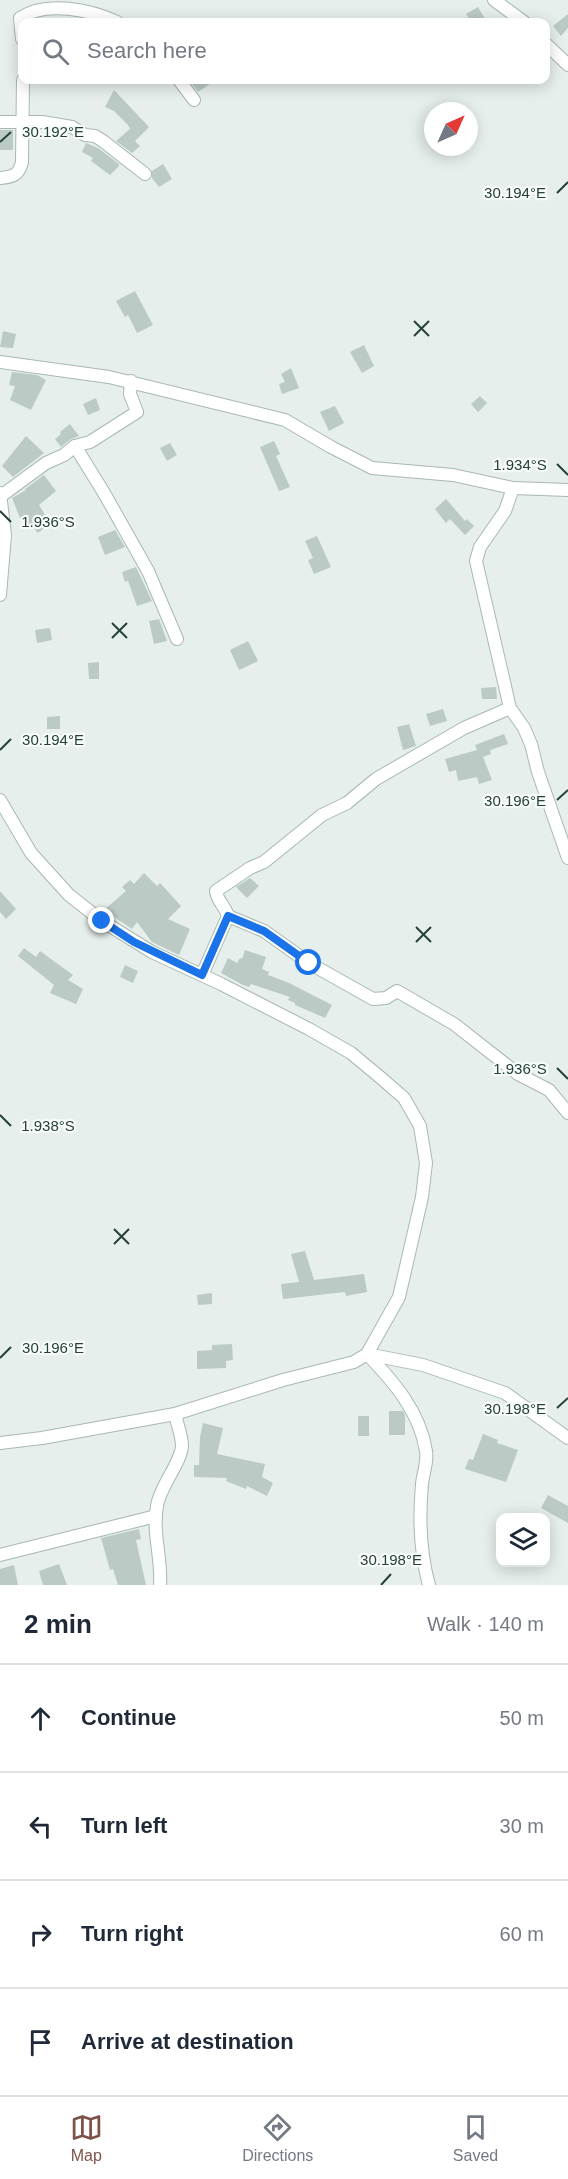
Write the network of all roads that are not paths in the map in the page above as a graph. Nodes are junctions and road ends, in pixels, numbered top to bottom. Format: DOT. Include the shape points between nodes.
graph roads {
  1 [pos="494,0"];
  2 [pos="20,18"];
  3 [pos="108,18"];
  4 [pos="519,18"];
  5 [pos="550,48"];
  6 [pos="568,65"];
  7 [pos="23,84"];
  8 [pos="182,84"];
  9 [pos="194,100"];
  10 [pos="0,122"];
  11 [pos="23,122"];
  12 [pos="145,174"];
  13 [pos="0,178"];
  14 [pos="0,362"];
  15 [pos="131,381"];
  16 [pos="75,446"];
  17 [pos="513,488"];
  18 [pos="568,489"];
  19 [pos="1,494"];
  20 [pos="0,595"];
  21 [pos="177,639"];
  22 [pos="510,708"];
  23 [pos="0,800"];
  24 [pos="568,858"];
  25 [pos="228,916"];
  26 [pos="202,975"];
  27 [pos="568,1113"];
  28 [pos="367,1354"];
  29 [pos="175,1414"];
  30 [pos="568,1438"];
  31 [pos="0,1443"];
  32 [pos="156,1516"];
  33 [pos="0,1555"];
  34 [pos="160,1585"];
  35 [pos="429,1585"];
  1 -- 4 [label="street"];
  2 -- 3 [label="street" via="50,7"];
  5 -- 6 [label="street"];
  7 -- 11 [label="street"];
  8 -- 9 [label="street"];
  10 -- 11 [label="street"];
  11 -- 12 [label="street" via="72,127 95,136"];
  11 -- 13 [label="street" via="20,172"];
  14 -- 15 [label="street"];
  15 -- 16 [label="street" via="130,394 137,412 90,442"];
  15 -- 17 [label="street" via="285,420 372,468 453,475"];
  16 -- 19 [label="street"];
  16 -- 21 [label="street" via="148,571"];
  17 -- 18 [label="street"];
  17 -- 22 [label="street" via="504,511 480,547 477,561"];
  19 -- 20 [label="street" via="4,535"];
  22 -- 24 [label="street" via="531,744"];
  22 -- 25 [label="street" via="464,728 376,779 347,803 322,815 264,862 220,887 216,896"];
  23 -- 26 [label="street" via="31,853 69,895 134,942"];
  25 -- 26 [label="street"];
  25 -- 27 [label="street" via="264,931 317,968 374,999 397,991 422,1004 518,1074 549,1090"];
  26 -- 28 [label="street" via="351,1053 404,1098 420,1126 426,1163 422,1197 399,1297"];
  28 -- 29 [label="street" via="354,1362"];
  28 -- 30 [label="street" via="423,1365 505,1393"];
  28 -- 35 [label="street" via="395,1383 419,1423 427,1454 422,1484 422,1551"];
  29 -- 31 [label="street"];
  29 -- 32 [label="street" via="182,1446 159,1497"];
  32 -- 33 [label="street"];
  32 -- 34 [label="street"];
}
